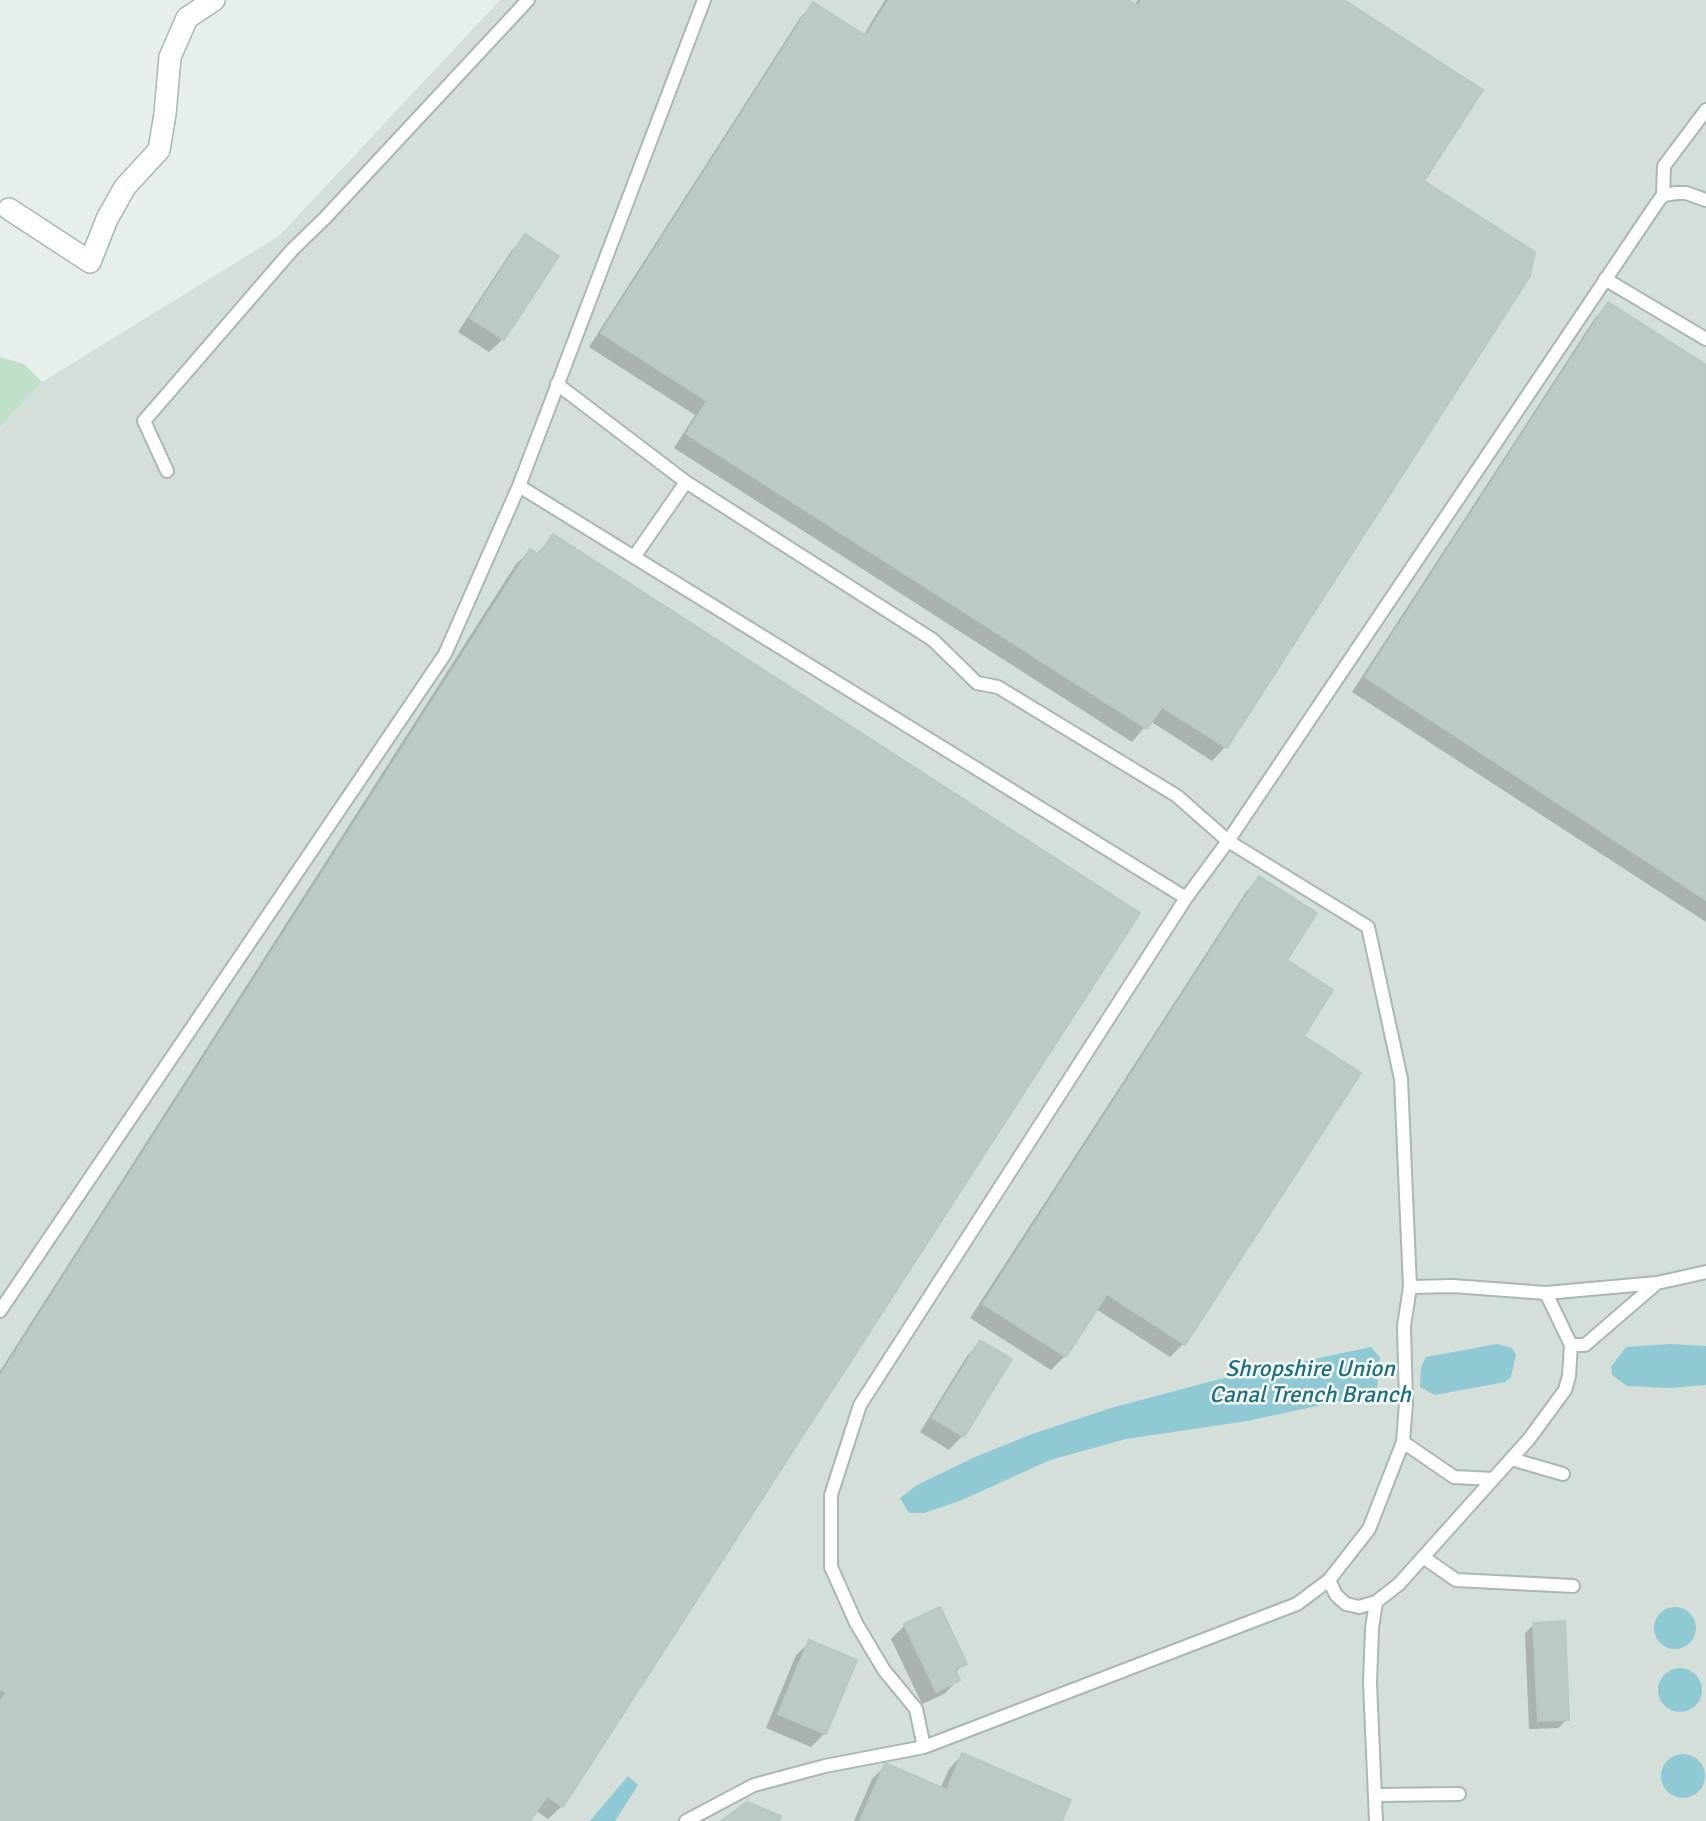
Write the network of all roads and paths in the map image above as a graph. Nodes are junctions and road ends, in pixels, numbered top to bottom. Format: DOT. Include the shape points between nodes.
graph roads {
  1 [pos="214,0"];
  2 [pos="528,0"];
  3 [pos="704,0"];
  4 [pos="1706,110"];
  5 [pos="1663,195"];
  6 [pos="1706,200"];
  7 [pos="9,209"];
  8 [pos="1605,278"];
  9 [pos="1706,339"];
  10 [pos="557,384"];
  11 [pos="167,471"];
  12 [pos="686,482"];
  13 [pos="519,486"];
  14 [pos="634,557"];
  15 [pos="1228,841"];
  16 [pos="1186,898"];
  17 [pos="1706,1272"];
  18 [pos="1657,1283"];
  19 [pos="1410,1287"];
  20 [pos="1546,1293"];
  21 [pos="0,1311"];
  22 [pos="1571,1345"];
  23 [pos="1404,1442"];
  24 [pos="1511,1459"];
  25 [pos="1563,1474"];
  26 [pos="1493,1479"];
  27 [pos="1423,1557"];
  28 [pos="1329,1580"];
  29 [pos="1573,1586"];
  30 [pos="1376,1602"];
  31 [pos="924,1747"];
  32 [pos="1375,1794"];
  33 [pos="1459,1794"];
  34 [pos="686,1821"];
  35 [pos="1376,1821"];
  1 -- 7 [label="street" via="187,18 170,57 159,150 125,187 90,262"];
  2 -- 11 [label="lane" via="292,250 144,421"];
  3 -- 10 [label="lane"];
  4 -- 5 [label="lane" via="1664,166"];
  5 -- 6 [label="lane" via="1686,193"];
  5 -- 8 [label="lane"];
  8 -- 9 [label="lane"];
  8 -- 15 [label="lane"];
  10 -- 12 [label="lane"];
  10 -- 13 [label="lane"];
  12 -- 14 [label="lane"];
  12 -- 15 [label="lane" via="933,640 977,684 998,687 1177,796"];
  13 -- 14 [label="lane"];
  13 -- 21 [label="lane" via="445,654"];
  14 -- 16 [label="lane"];
  15 -- 16 [label="lane"];
  15 -- 19 [label="lane" via="1368,928 1401,1079"];
  16 -- 31 [label="lane" via="860,1405 831,1495 831,1567 884,1670 916,1709"];
  17 -- 18 [label="lane"];
  18 -- 20 [label="lane"];
  18 -- 22 [label="lane" via="1585,1345"];
  19 -- 20 [label="lane"];
  19 -- 23 [label="lane" via="1404,1326"];
  20 -- 22 [label="lane"];
  22 -- 24 [label="lane" via="1565,1390"];
  23 -- 26 [label="lane" via="1454,1478"];
  23 -- 28 [label="lane" via="1369,1529"];
  24 -- 25 [label="lane"];
  24 -- 26 [label="lane"];
  26 -- 27 [label="lane"];
  27 -- 29 [label="lane" via="1456,1580"];
  27 -- 30 [label="lane"];
  28 -- 30 [label="lane" via="1346,1604 1359,1607"];
  28 -- 31 [label="lane" via="1297,1604"];
  30 -- 32 [label="lane" via="1370,1683"];
  31 -- 34 [label="lane" via="754,1785"];
  32 -- 33 [label="lane"];
  32 -- 35 [label="lane"];
}
